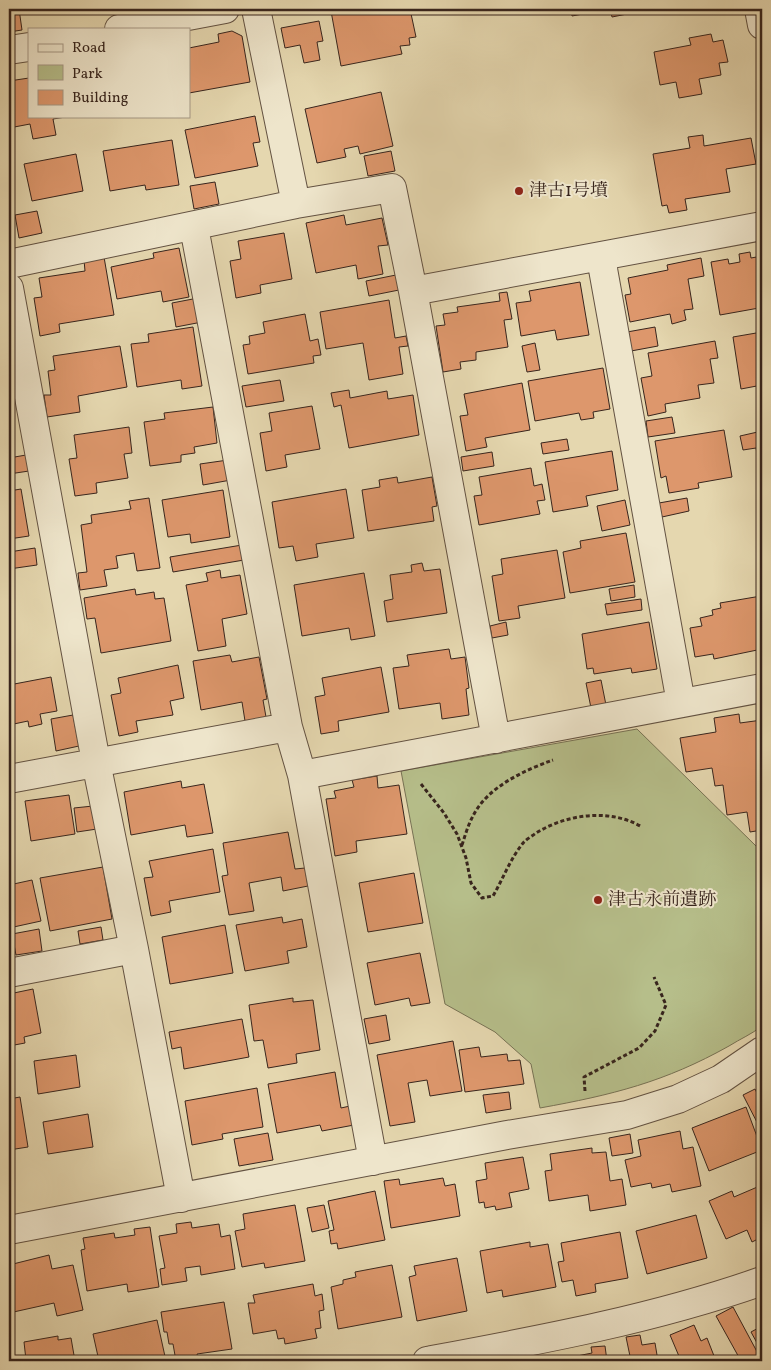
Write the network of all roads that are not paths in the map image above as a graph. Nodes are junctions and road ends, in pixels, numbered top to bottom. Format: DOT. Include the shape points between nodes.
graph roads {
  1 [pos="225,9"];
  2 [pos="256,9"];
  3 [pos="759,9"];
  4 [pos="127,21"];
  5 [pos="762,25"];
  6 [pos="28,46"];
  7 [pos="9,50"];
  8 [pos="296,204"];
  9 [pos="762,226"];
  10 [pos="194,227"];
  11 [pos="600,258"];
  12 [pos="9,264"];
  13 [pos="9,288"];
  14 [pos="414,291"];
  15 [pos="762,688"];
  16 [pos="681,703"];
  17 [pos="288,727"];
  18 [pos="496,739"];
  19 [pos="96,762"];
  20 [pos="302,774"];
  21 [pos="9,779"];
  22 [pos="134,949"];
  23 [pos="9,973"];
  24 [pos="762,1051"];
  25 [pos="373,1161"];
  26 [pos="181,1198"];
  27 [pos="9,1230"];
  28 [pos="762,1281"];
  29 [pos="427,1361"];
  1 -- 4 [label="street"];
  2 -- 8 [label="street"];
  3 -- 5 [label="street"];
  6 -- 7 [label="street"];
  8 -- 10 [label="street"];
  8 -- 14 [label="street" via="392,188"];
  9 -- 11 [label="street"];
  10 -- 12 [label="street"];
  10 -- 17 [label="street"];
  11 -- 14 [label="street"];
  11 -- 16 [label="street"];
  13 -- 19 [label="street"];
  14 -- 18 [label="street"];
  15 -- 16 [label="street"];
  16 -- 18 [label="street"];
  17 -- 19 [label="street"];
  17 -- 20 [label="street"];
  18 -- 20 [label="street"];
  19 -- 21 [label="street"];
  19 -- 22 [label="street"];
  20 -- 25 [label="street"];
  22 -- 23 [label="street"];
  22 -- 26 [label="street"];
  24 -- 25 [label="street" via="721,1079 678,1100 627,1116"];
  25 -- 26 [label="street"];
  26 -- 27 [label="street"];
  28 -- 29 [label="street" via="700,1302 551,1338"];
}
